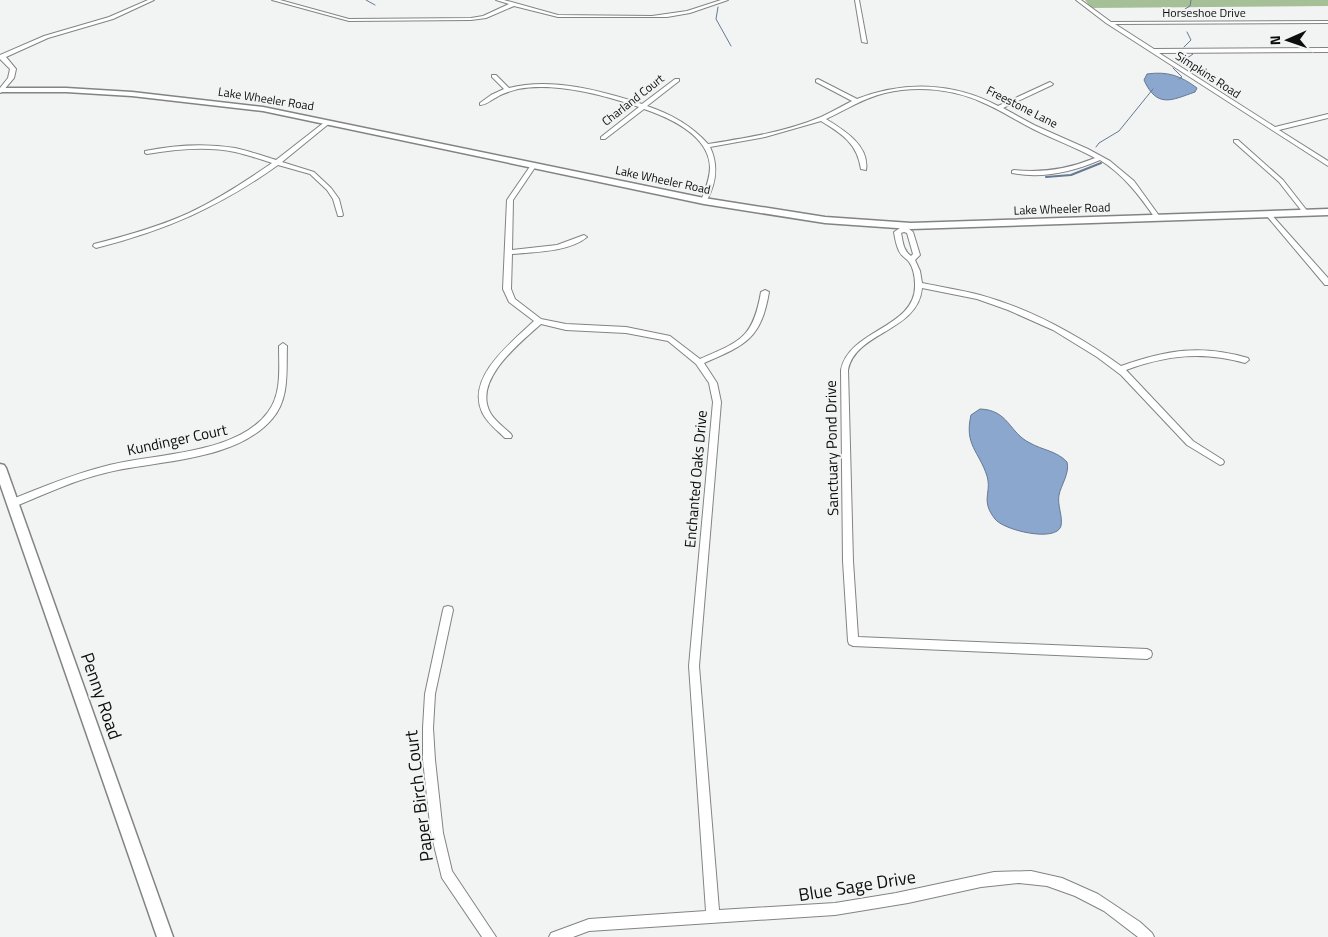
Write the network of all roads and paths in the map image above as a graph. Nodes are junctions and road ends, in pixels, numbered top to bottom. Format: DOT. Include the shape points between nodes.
graph roads {
  1 [pos="152,0"];
  2 [pos="274,0"];
  3 [pos="498,0"];
  4 [pos="726,0"];
  5 [pos="857,0"];
  6 [pos="1078,0"];
  7 [pos="512,5"];
  8 [pos="1328,22"];
  9 [pos="1110,23"];
  10 [pos="865,42"];
  11 [pos="1328,50"];
  12 [pos="1154,51"];
  13 [pos="2,57"];
  14 [pos="494,76"];
  15 [pos="677,80"];
  16 [pos="818,82"];
  17 [pos="1050,84"];
  18 [pos="0,90"];
  19 [pos="508,90"];
  20 [pos="857,101"];
  21 [pos="482,104"];
  22 [pos="643,106"];
  23 [pos="1000,107"];
  24 [pos="1328,116"];
  25 [pos="822,119"];
  26 [pos="328,122"];
  27 [pos="1274,129"];
  28 [pos="602,138"];
  29 [pos="1236,141"];
  30 [pos="707,146"];
  31 [pos="147,152"];
  32 [pos="1100,158"];
  33 [pos="278,163"];
  34 [pos="1328,164"];
  35 [pos="533,166"];
  36 [pos="864,169"];
  37 [pos="1014,172"];
  38 [pos="704,201"];
  39 [pos="1328,212"];
  40 [pos="1306,213"];
  41 [pos="1268,214"];
  42 [pos="340,215"];
  43 [pos="1157,218"];
  44 [pos="903,227"];
  45 [pos="584,237"];
  46 [pos="96,246"];
  47 [pos="509,252"];
  48 [pos="911,260"];
  49 [pos="1328,282"];
  50 [pos="919,285"];
  51 [pos="765,292"];
  52 [pos="539,321"];
  53 [pos="283,346"];
  54 [pos="1245,360"];
  55 [pos="699,362"];
  56 [pos="1119,370"];
  57 [pos="508,436"];
  58 [pos="1220,462"];
  59 [pos="0,470"];
  60 [pos="14,503"];
  61 [pos="448,610"];
  62 [pos="853,641"];
  63 [pos="1147,654"];
  64 [pos="714,918"];
  65 [pos="165,937"];
  66 [pos="490,937"];
  67 [pos="555,937"];
  68 [pos="1148,937"];
  1 -- 13 [label="street" via="112,18 46,37"];
  2 -- 7 [label="street" via="349,20 382,21 471,20"];
  3 -- 7 [label="street"];
  4 -- 7 [label="street" via="688,12 652,17 558,16"];
  5 -- 10 [label="street"];
  6 -- 9 [label="street, Simpkins Road"];
  8 -- 9 [label="street, Horseshoe Drive"];
  9 -- 12 [label="street, Simpkins Road"];
  11 -- 12 [label="street"];
  12 -- 27 [label="street, Simpkins Road"];
  13 -- 18 [label="street" via="13,68 11,78"];
  14 -- 19 [label="street"];
  15 -- 22 [label="street, Charland Court"];
  16 -- 20 [label="street"];
  17 -- 23 [label="street"];
  18 -- 26 [label="street, Lake Wheeler Road" via="60,90 243,106"];
  19 -- 21 [label="street"];
  19 -- 22 [label="street" via="531,86 555,87"];
  20 -- 23 [label="street, Freestone Lane" via="883,91 931,88 966,94"];
  20 -- 25 [label="street, Freestone Lane"];
  22 -- 28 [label="street, Charland Court"];
  22 -- 30 [label="street" via="680,122"];
  23 -- 32 [label="street, Freestone Lane" via="1033,127"];
  24 -- 27 [label="street"];
  25 -- 30 [label="street, Freestone Lane" via="767,136"];
  25 -- 36 [label="street" via="850,137 862,154"];
  26 -- 33 [label="street"];
  26 -- 35 [label="street, Lake Wheeler Road"];
  27 -- 34 [label="street, Simpkins Road"];
  29 -- 40 [label="street" via="1281,181"];
  30 -- 38 [label="street" via="714,171 713,182"];
  31 -- 33 [label="street" via="179,147 217,148"];
  32 -- 37 [label="street" via="1059,172"];
  32 -- 43 [label="street, Freestone Lane" via="1127,177"];
  33 -- 42 [label="street" via="312,173 329,188"];
  33 -- 46 [label="street" via="223,198 182,219 155,231"];
  35 -- 38 [label="street, Lake Wheeler Road"];
  35 -- 47 [label="street, Enchanted Oaks Drive" via="510,200"];
  38 -- 44 [label="street, Lake Wheeler Road" via="825,220"];
  39 -- 40 [label="street, Lake Wheeler Road"];
  40 -- 41 [label="street, Lake Wheeler Road"];
  41 -- 43 [label="street, Lake Wheeler Road"];
  41 -- 49 [label="street"];
  43 -- 44 [label="street, Lake Wheeler Road"];
  44 -- 48 [label="street" via="897,232 904,254"];
  44 -- 48 [label="street" via="910,232 917,254"];
  45 -- 47 [label="street" via="549,249"];
  47 -- 52 [label="street, Enchanted Oaks Drive" via="507,289 512,300"];
  48 -- 50 [label="street"];
  50 -- 56 [label="street" via="978,297 1011,308 1056,328"];
  50 -- 62 [label="street, Sanctuary Pond Drive" via="916,304 906,315 872,336 856,350 845,366 848,561"];
  51 -- 55 [label="street" via="763,311 756,328 744,340"];
  52 -- 55 [label="street, Enchanted Oaks Drive" via="566,327 648,333 670,339"];
  52 -- 57 [label="street" via="499,361 488,376 483,394 485,410"];
  53 -- 60 [label="street, Kundinger Court" via="279,401 265,422 242,439 210,449 104,470"];
  54 -- 56 [label="street" via="1224,353 1189,353 1145,360"];
  55 -- 64 [label="street, Enchanted Oaks Drive" via="713,383 717,402 694,666"];
  56 -- 58 [label="street" via="1190,443"];
  59 -- 60 [label="street, Penny Road"];
  60 -- 65 [label="street, Penny Road"];
  61 -- 66 [label="street, Paper Birch Court" via="428,710 429,760 437,833 447,874"];
  62 -- 63 [label="street"];
  64 -- 67 [label="street, Blue Sage Drive" via="590,925"];
  64 -- 68 [label="street, Blue Sage Drive" via="835,909 980,881 1030,877 1055,882 1085,894"];
}
